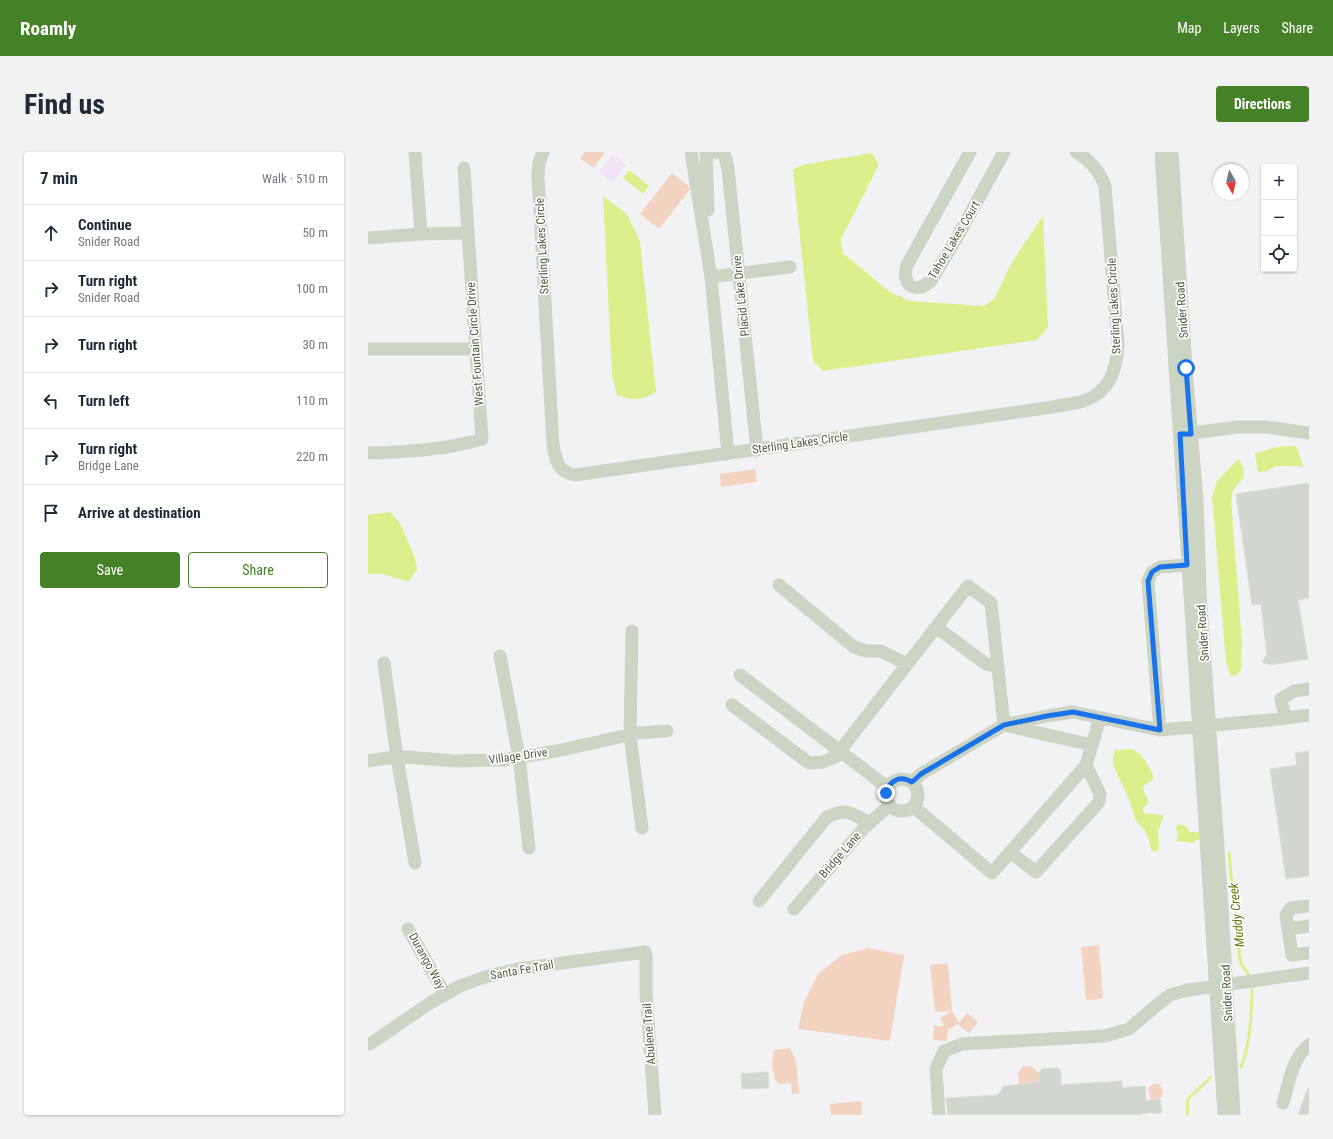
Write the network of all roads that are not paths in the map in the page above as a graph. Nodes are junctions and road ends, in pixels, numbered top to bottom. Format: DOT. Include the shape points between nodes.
graph roads {
  1 [pos="415,152"];
  2 [pos="543,152"];
  3 [pos="710,152"];
  4 [pos="970,152"];
  5 [pos="1004,152"];
  6 [pos="1076,152"];
  7 [pos="1161,152"];
  8 [pos="1172,152"];
  9 [pos="689,153"];
  10 [pos="464,168"];
  11 [pos="468,233"];
  12 [pos="421,234"];
  13 [pos="368,238"];
  14 [pos="709,261"];
  15 [pos="790,267"];
  16 [pos="739,273"];
  17 [pos="711,277"];
  18 [pos="368,349"];
  19 [pos="476,349"];
  20 [pos="1309,433"];
  21 [pos="1186,434"];
  22 [pos="757,450"];
  23 [pos="368,453"];
  24 [pos="728,454"];
  25 [pos="1187,565"];
  26 [pos="779,585"];
  27 [pos="936,627"];
  28 [pos="632,631"];
  29 [pos="500,656"];
  30 [pos="384,663"];
  31 [pos="907,664"];
  32 [pos="998,667"];
  33 [pos="740,675"];
  34 [pos="1309,689"];
  35 [pos="732,705"];
  36 [pos="1309,714"];
  37 [pos="1100,718"];
  38 [pos="1285,718"];
  39 [pos="1004,725"];
  40 [pos="1204,727"];
  41 [pos="1160,730"];
  42 [pos="667,731"];
  43 [pos="630,735"];
  44 [pos="1092,745"];
  45 [pos="840,751"];
  46 [pos="397,757"];
  47 [pos="518,758"];
  48 [pos="368,761"];
  49 [pos="1086,766"];
  50 [pos="912,782"];
  51 [pos="888,787"];
  52 [pos="890,805"];
  53 [pos="914,807"];
  54 [pos="870,823"];
  55 [pos="642,828"];
  56 [pos="529,848"];
  57 [pos="1010,852"];
  58 [pos="414,863"];
  59 [pos="759,901"];
  60 [pos="1309,906"];
  61 [pos="794,909"];
  62 [pos="1309,926"];
  63 [pos="408,929"];
  64 [pos="1288,929"];
  65 [pos="645,952"];
  66 [pos="1309,953"];
  67 [pos="1292,955"];
  68 [pos="1303,974"];
  69 [pos="1221,986"];
  70 [pos="445,994"];
  71 [pos="370,1044"];
  72 [pos="1309,1045"];
  73 [pos="1283,1103"];
  74 [pos="655,1115"];
  75 [pos="939,1115"];
  76 [pos="1224,1115"];
  77 [pos="1234,1115"];
  1 -- 12 [label="street"];
  2 -- 24 [label="street, Sterling Lakes Circle" via="538,176 553,445 558,465 568,473 582,475"];
  3 -- 9 [label="street"];
  3 -- 14 [label="street"];
  3 -- 16 [label="street, Placid Lake Drive" via="720,153 725,156 727,162"];
  4 -- 5 [label="street, Tahoe Lakes Court" via="907,265 906,280 910,286 918,288 931,281"];
  6 -- 22 [label="street, Sterling Lakes Circle" via="1099,174 1106,193 1118,358 1108,383 1098,393 1086,400 1073,403"];
  7 -- 21 [label="street, Snider Road"];
  8 -- 21 [label="street, Snider Road" via="1186,368"];
  9 -- 14 [label="street"];
  10 -- 11 [label="street, West Fountain Circle Drive"];
  11 -- 12 [label="street"];
  11 -- 19 [label="street, West Fountain Circle Drive"];
  12 -- 13 [label="street"];
  14 -- 17 [label="street"];
  15 -- 16 [label="street"];
  16 -- 17 [label="street"];
  16 -- 22 [label="street, Placid Lake Drive"];
  17 -- 24 [label="street"];
  18 -- 19 [label="street"];
  19 -- 23 [label="street, West Fountain Circle Drive" via="482,439 461,445 413,452"];
  20 -- 21 [label="street" via="1265,427 1238,427"];
  21 -- 25 [label="street, Snider Road"];
  21 -- 40 [label="street, Snider Road" via="1197,500"];
  22 -- 24 [label="street, Sterling Lakes Circle"];
  25 -- 40 [label="street, Snider Road"];
  25 -- 41 [label="street" via="1160,567 1152,572 1148,581"];
  26 -- 31 [label="street" via="854,647 880,652"];
  27 -- 31 [label="street"];
  27 -- 32 [label="street" via="986,664"];
  27 -- 32 [label="street" via="968,586 991,603"];
  28 -- 43 [label="street"];
  29 -- 47 [label="street"];
  30 -- 46 [label="street"];
  31 -- 45 [label="street"];
  32 -- 39 [label="street"];
  33 -- 45 [label="street"];
  34 -- 38 [label="street" via="1294,691 1281,699"];
  35 -- 45 [label="street" via="809,763 823,762 835,757"];
  36 -- 38 [label="street"];
  37 -- 39 [label="street" via="1073,712"];
  37 -- 41 [label="street"];
  37 -- 44 [label="street"];
  38 -- 40 [label="street"];
  39 -- 44 [label="street"];
  39 -- 50 [label="street" via="921,774"];
  40 -- 41 [label="street"];
  40 -- 69 [label="street, Snider Road"];
  42 -- 43 [label="street, Village Drive"];
  43 -- 47 [label="street, Village Drive"];
  43 -- 55 [label="street"];
  44 -- 49 [label="street"];
  45 -- 51 [label="street"];
  46 -- 47 [label="street, Village Drive" via="455,760"];
  46 -- 48 [label="street, Village Drive"];
  46 -- 58 [label="street"];
  47 -- 56 [label="street"];
  49 -- 57 [label="street"];
  49 -- 57 [label="street" via="1100,794 1099,802 1036,872"];
  50 -- 51 [label="street" via="898,779"];
  50 -- 53 [label="street" via="919,794"];
  51 -- 52 [label="street" via="886,798"];
  52 -- 53 [label="street" via="903,811"];
  52 -- 54 [label="street, Bridge Lane"];
  53 -- 57 [label="street" via="992,873"];
  54 -- 59 [label="street" via="850,813 837,812 827,817"];
  54 -- 61 [label="street, Bridge Lane"];
  60 -- 64 [label="street" via="1291,908 1286,915"];
  62 -- 64 [label="street"];
  63 -- 70 [label="street, Durango Way"];
  64 -- 67 [label="street"];
  65 -- 70 [label="street, Santa Fe Trail" via="498,973"];
  65 -- 74 [label="street, Abulene Trail"];
  66 -- 67 [label="street"];
  67 -- 68 [label="street"];
  68 -- 69 [label="street"];
  69 -- 75 [label="street" via="1170,995 1129,1029 1105,1036 962,1044 944,1051 936,1069"];
  69 -- 76 [label="street, Snider Road"];
  69 -- 77 [label="street, Snider Road"];
  70 -- 71 [label="street, Santa Fe Trail"];
  72 -- 73 [label="street" via="1302,1050 1293,1067"];
}
